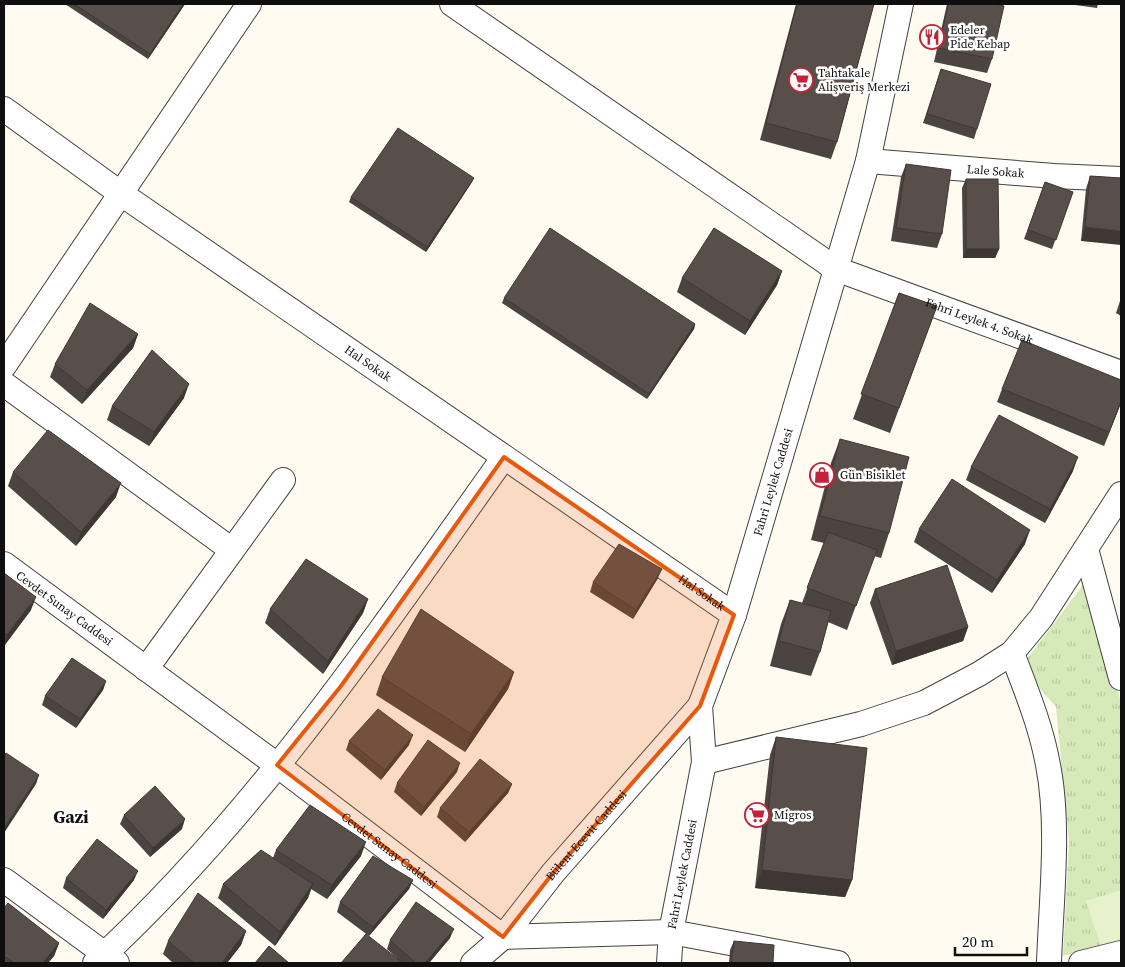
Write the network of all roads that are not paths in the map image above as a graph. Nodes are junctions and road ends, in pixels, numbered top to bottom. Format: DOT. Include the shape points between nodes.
graph roads {
  1 [pos="249,4"];
  2 [pos="452,4"];
  3 [pos="901,4"];
  4 [pos="4,109"];
  5 [pos="868,160"];
  6 [pos="1121,179"];
  7 [pos="120,193"];
  8 [pos="836,269"];
  9 [pos="4,366"];
  10 [pos="1121,373"];
  11 [pos="4,384"];
  12 [pos="504,457"];
  13 [pos="282,480"];
  14 [pos="1121,494"];
  15 [pos="1086,549"];
  16 [pos="232,550"];
  17 [pos="4,564"];
  18 [pos="734,615"];
  19 [pos="1012,653"];
  20 [pos="146,668"];
  21 [pos="1121,678"];
  22 [pos="700,706"];
  23 [pos="704,762"];
  24 [pos="277,765"];
  25 [pos="4,880"];
  26 [pos="671,932"];
  27 [pos="503,937"];
  28 [pos="1121,953"];
  29 [pos="106,960"];
  30 [pos="473,963"];
  31 [pos="669,963"];
  32 [pos="838,963"];
  33 [pos="1049,963"];
  34 [pos="1080,963"];
  1 -- 7 [label="street"];
  2 -- 8 [label="street, Fahri Leylek 4. Sokak"];
  3 -- 5 [label="street, Fahri Leylek Caddesi"];
  4 -- 7 [label="street, Hal Sokak"];
  5 -- 6 [label="street, Lale Sokak"];
  5 -- 8 [label="street, Fahri Leylek Caddesi"];
  7 -- 9 [label="street"];
  7 -- 12 [label="street, Hal Sokak"];
  8 -- 10 [label="street, Fahri Leylek 4. Sokak"];
  8 -- 18 [label="street, Fahri Leylek Caddesi"];
  11 -- 16 [label="street"];
  12 -- 18 [label="street, Hal Sokak"];
  12 -- 24 [label="street" via="341,686"];
  13 -- 16 [label="street"];
  14 -- 15 [label="street"];
  15 -- 19 [label="street" via="1041,618"];
  15 -- 21 [label="street"];
  16 -- 20 [label="street"];
  17 -- 20 [label="street, Cevdet Sunay Caddesi"];
  18 -- 22 [label="street, Fahri Leylek Caddesi"];
  19 -- 23 [label="street" via="924,703 861,724"];
  19 -- 33 [label="street" via="1042,738 1052,794"];
  20 -- 24 [label="street, Cevdet Sunay Caddesi"];
  22 -- 23 [label="street, Fahri Leylek Caddesi"];
  22 -- 27 [label="street, Bülent Ecevit Caddesi" via="553,873"];
  23 -- 26 [label="street, Fahri Leylek Caddesi"];
  24 -- 27 [label="street, Cevdet Sunay Caddesi"];
  24 -- 29 [label="street" via="187,874"];
  25 -- 29 [label="street"];
  26 -- 27 [label="street"];
  26 -- 31 [label="street, Fahri Leylek Caddesi"];
  26 -- 32 [label="street"];
  27 -- 30 [label="street, Bülent Ecevit Caddesi"];
  28 -- 34 [label="street"];
}
